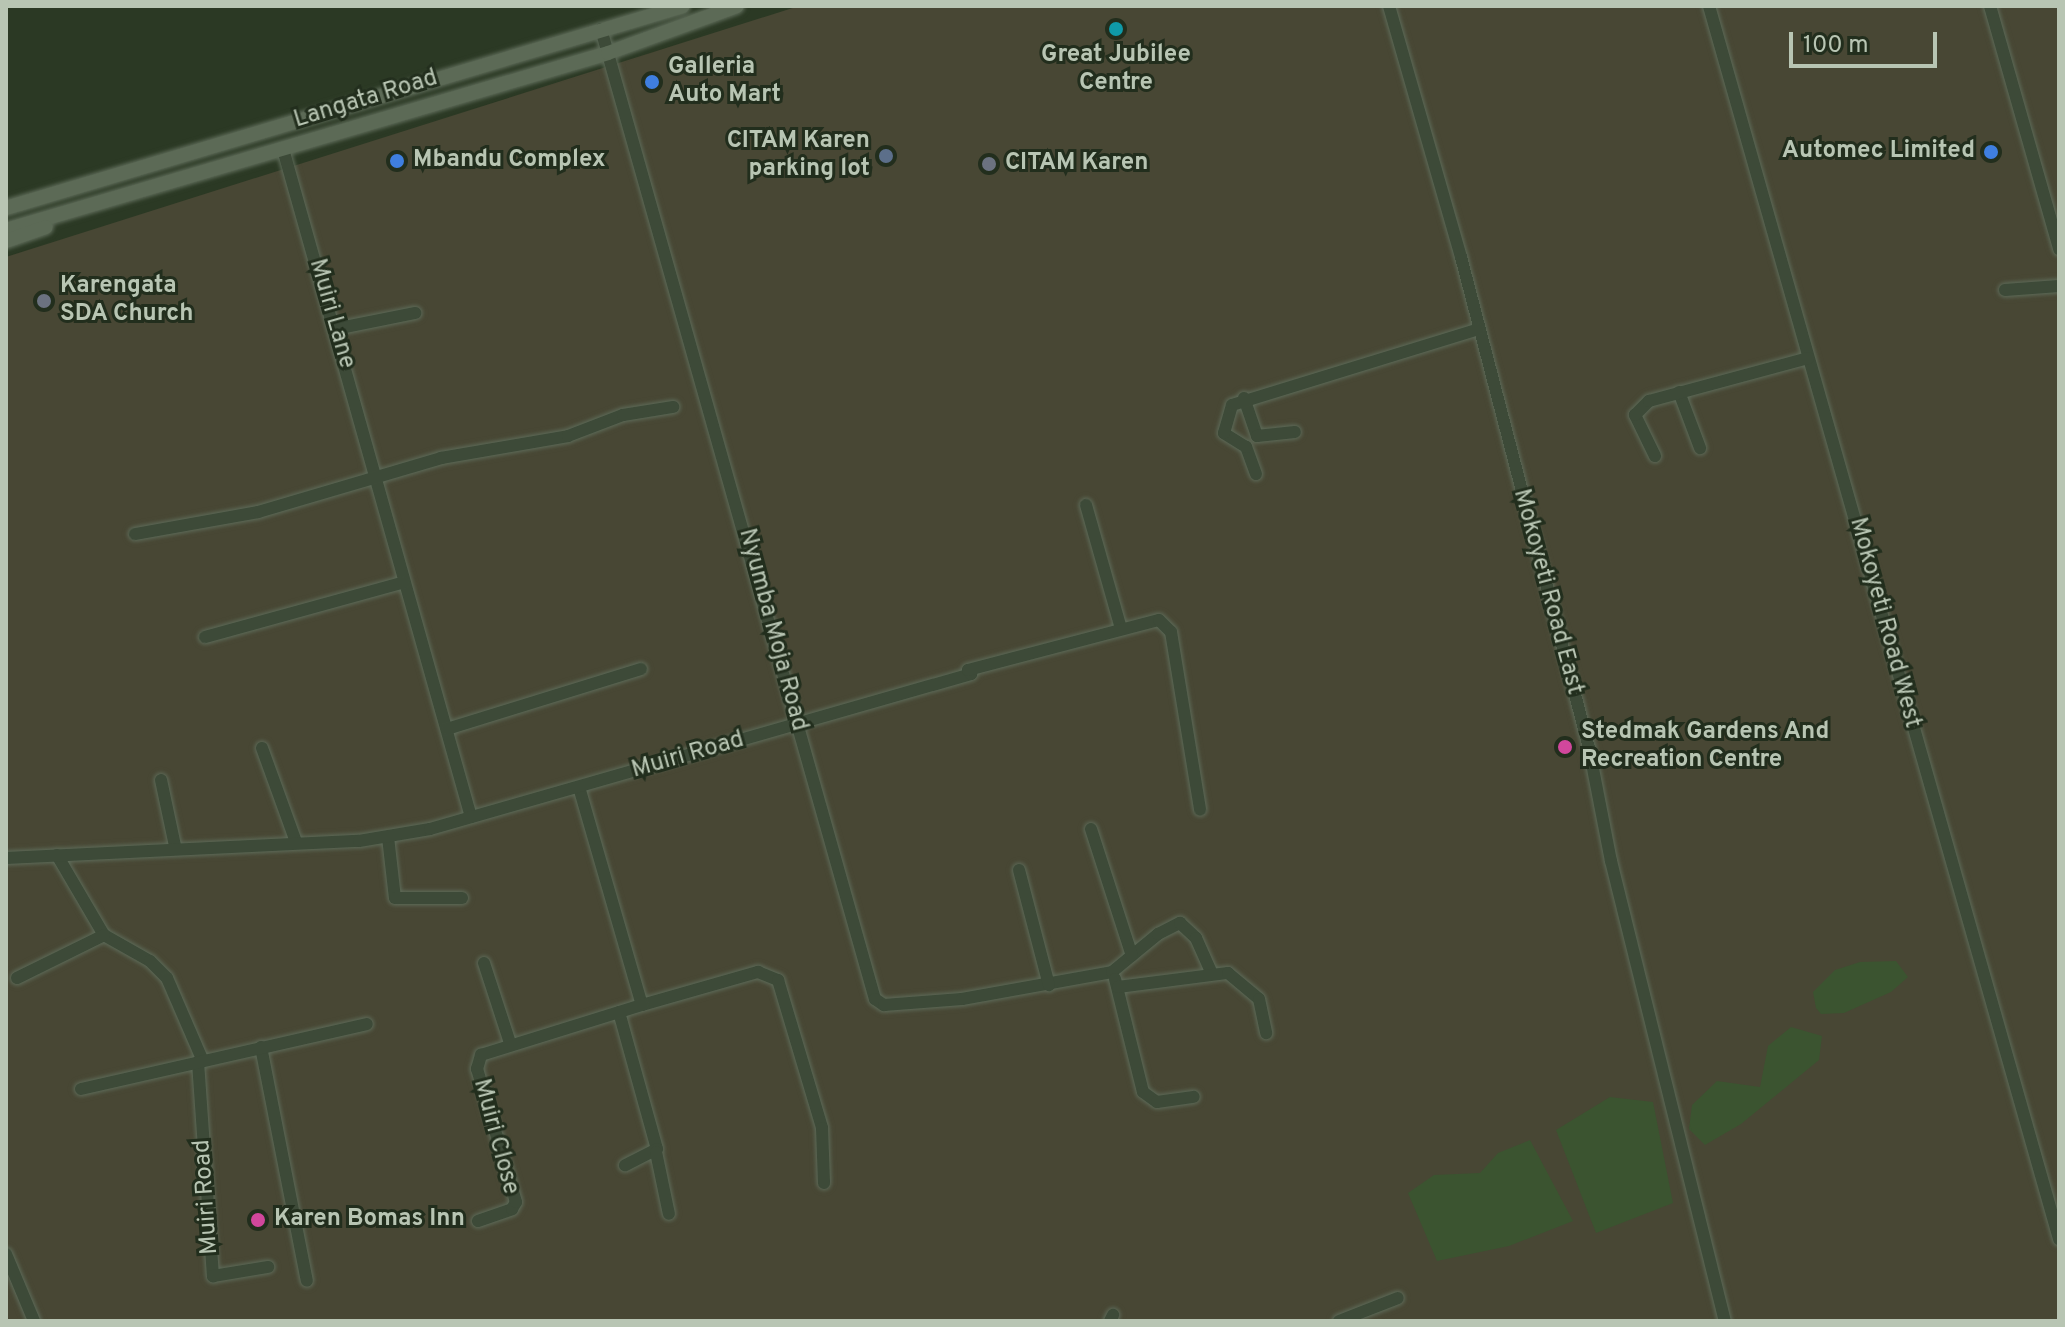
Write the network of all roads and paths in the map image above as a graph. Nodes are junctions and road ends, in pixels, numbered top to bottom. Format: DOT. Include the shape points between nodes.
graph roads {
  1 [pos="683,6"];
  2 [pos="737,6"];
  3 [pos="1389,6"];
  4 [pos="1709,6"];
  5 [pos="1990,6"];
  6 [pos="601,29"];
  7 [pos="608,53"];
  8 [pos="283,149"];
  9 [pos="6,208"];
  10 [pos="70,211"];
  11 [pos="6,230"];
  12 [pos="6,241"];
  13 [pos="2059,249"];
  14 [pos="2059,286"];
  15 [pos="2005,290"];
  16 [pos="415,313"];
  17 [pos="335,329"];
  18 [pos="1479,329"];
  19 [pos="1808,358"];
  20 [pos="1679,392"];
  21 [pos="1244,398"];
  22 [pos="673,407"];
  23 [pos="1295,432"];
  24 [pos="1700,448"];
  25 [pos="1655,456"];
  26 [pos="1256,474"];
  27 [pos="375,479"];
  28 [pos="1086,505"];
  29 [pos="135,534"];
  30 [pos="404,582"];
  31 [pos="1121,629"];
  32 [pos="205,637"];
  33 [pos="641,669"];
  34 [pos="797,725"];
  35 [pos="447,729"];
  36 [pos="262,748"];
  37 [pos="161,780"];
  38 [pos="579,787"];
  39 [pos="1200,810"];
  40 [pos="471,817"];
  41 [pos="1091,829"];
  42 [pos="388,837"];
  43 [pos="296,842"];
  44 [pos="175,846"];
  45 [pos="57,855"];
  46 [pos="6,858"];
  47 [pos="1019,870"];
  48 [pos="462,898"];
  49 [pos="104,935"];
  50 [pos="1132,956"];
  51 [pos="484,963"];
  52 [pos="1112,972"];
  53 [pos="1211,972"];
  54 [pos="17,978"];
  55 [pos="1049,985"];
  56 [pos="1118,987"];
  57 [pos="642,1005"];
  58 [pos="619,1012"];
  59 [pos="367,1024"];
  60 [pos="1266,1033"];
  61 [pos="510,1043"];
  62 [pos="261,1047"];
  63 [pos="200,1061"];
  64 [pos="81,1089"];
  65 [pos="1194,1097"];
  66 [pos="656,1152"];
  67 [pos="625,1165"];
  68 [pos="824,1183"];
  69 [pos="2055,1210"];
  70 [pos="669,1214"];
  71 [pos="478,1221"];
  72 [pos="2059,1239"];
  73 [pos="6,1254"];
  74 [pos="268,1267"];
  75 [pos="307,1281"];
  76 [pos="1398,1298"];
  77 [pos="34,1321"];
  78 [pos="1339,1321"];
  79 [pos="1725,1321"];
  1 -- 6 [label="main road, Langata Road"];
  2 -- 7 [label="main road, Langata Road"];
  3 -- 18 [label="street, Mokoyeti Road East"];
  4 -- 19 [label="street, Mokoyeti Road West"];
  5 -- 13 [label="street"];
  6 -- 7 [label="street, Nyumba Moja Road"];
  6 -- 9 [label="main road, Langata Road"];
  7 -- 8 [label="main road, Langata Road"];
  7 -- 34 [label="street, Nyumba Moja Road"];
  8 -- 10 [label="main road, Langata Road"];
  8 -- 17 [label="street, Muiri Lane"];
  10 -- 11 [label="main road, Langata Road"];
  10 -- 12 [label="main road" via="51,226"];
  14 -- 15 [label="street"];
  16 -- 17 [label="street"];
  17 -- 27 [label="street, Muiri Lane"];
  18 -- 21 [label="street"];
  18 -- 79 [label="street, Mokoyeti Road East" via="1589,748 1611,861"];
  19 -- 20 [label="street"];
  19 -- 69 [label="street, Mokoyeti Road West"];
  20 -- 24 [label="street"];
  20 -- 25 [label="street" via="1636,411"];
  21 -- 23 [label="street" via="1257,436"];
  21 -- 26 [label="street" via="1230,406 1223,429 1246,447"];
  22 -- 27 [label="street" via="623,415 568,436 441,458"];
  27 -- 29 [label="street" via="258,512"];
  27 -- 30 [label="street, Muiri Lane"];
  28 -- 31 [label="street"];
  30 -- 32 [label="street"];
  30 -- 35 [label="street, Muiri Lane"];
  31 -- 34 [label="street, Muiri Road" via="968,670 971,674"];
  31 -- 39 [label="street, Muiri Road" via="1159,620 1171,632"];
  33 -- 35 [label="street"];
  34 -- 38 [label="street, Muiri Road"];
  34 -- 55 [label="street, Nyumba Moja Road" via="879,1003 962,999"];
  35 -- 40 [label="street, Muiri Lane"];
  36 -- 43 [label="street"];
  37 -- 44 [label="street"];
  38 -- 40 [label="street, Muiri Road"];
  38 -- 57 [label="street"];
  40 -- 42 [label="street, Muiri Road"];
  41 -- 50 [label="street"];
  42 -- 43 [label="street, Muiri Road"];
  42 -- 48 [label="street" via="395,898"];
  43 -- 44 [label="street, Muiri Road"];
  44 -- 45 [label="street, Muiri Road"];
  45 -- 46 [label="street, Muiri Road"];
  45 -- 49 [label="street"];
  47 -- 55 [label="street"];
  49 -- 54 [label="street"];
  49 -- 63 [label="street" via="150,961 167,978"];
  50 -- 52 [label="street"];
  50 -- 53 [label="street" via="1158,934 1184,924"];
  51 -- 61 [label="street"];
  52 -- 55 [label="street, Nyumba Moja Road"];
  52 -- 56 [label="street"];
  53 -- 56 [label="street"];
  53 -- 60 [label="street" via="1228,973 1255,994"];
  56 -- 65 [label="street" via="1143,1092 1157,1102"];
  57 -- 58 [label="street, Muiri Close"];
  57 -- 68 [label="street, Muiri Close" via="766,972 780,984 822,1128"];
  58 -- 61 [label="street, Muiri Close"];
  58 -- 66 [label="street"];
  59 -- 62 [label="street"];
  61 -- 71 [label="street, Muiri Close" via="481,1055 477,1069 516,1202 512,1209"];
  62 -- 63 [label="street"];
  62 -- 75 [label="street"];
  63 -- 64 [label="street"];
  63 -- 74 [label="street, Muiri Road" via="213,1276"];
  66 -- 67 [label="street"];
  66 -- 70 [label="street"];
  69 -- 72 [label="street, Mokoyeti Road West"];
  73 -- 77 [label="street"];
  76 -- 78 [label="street"];
}
